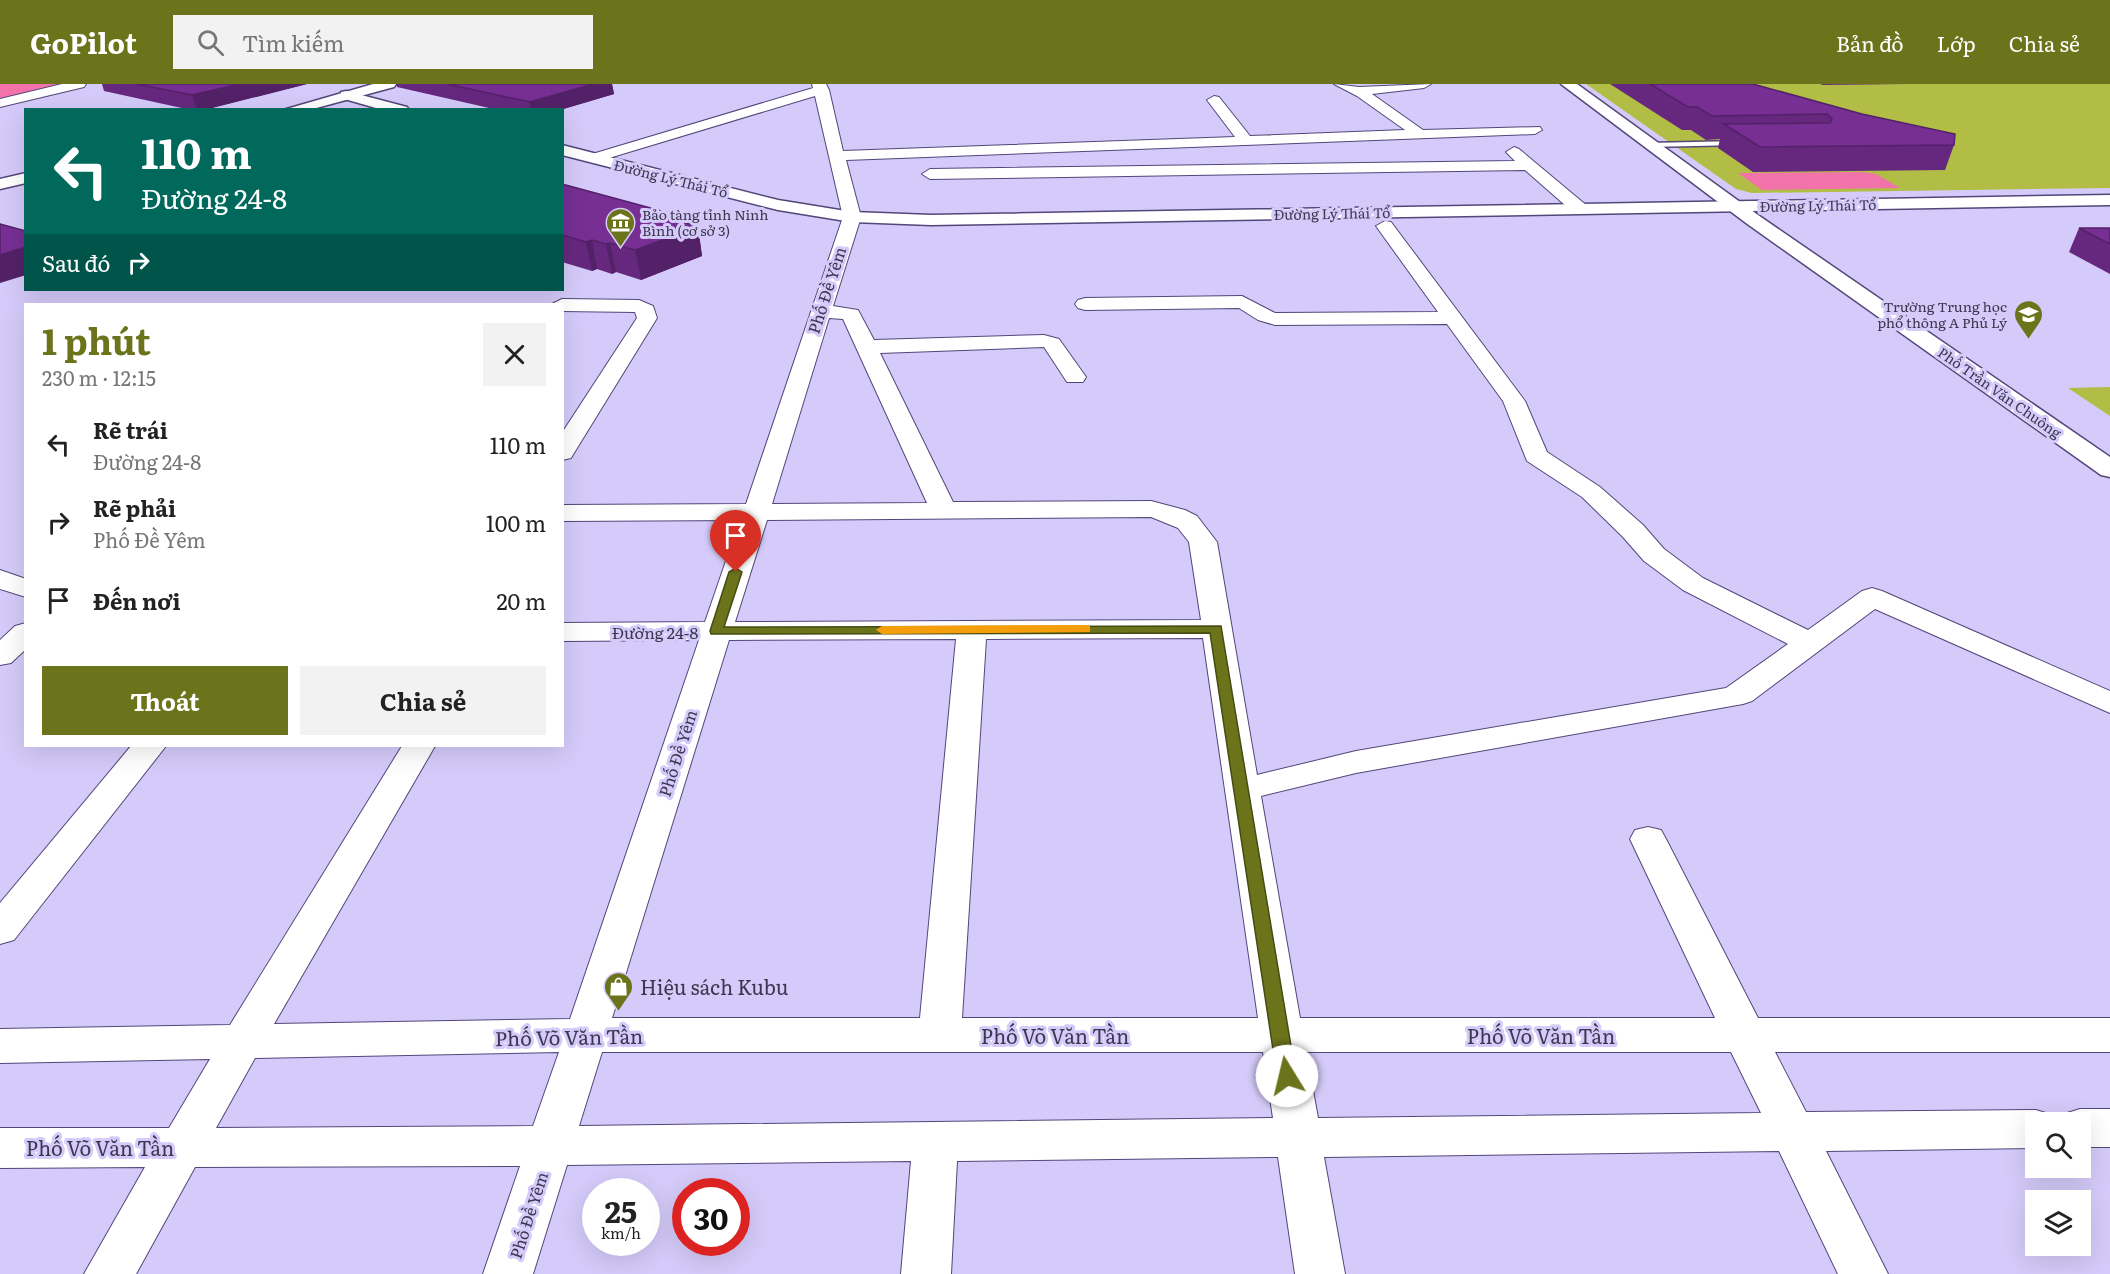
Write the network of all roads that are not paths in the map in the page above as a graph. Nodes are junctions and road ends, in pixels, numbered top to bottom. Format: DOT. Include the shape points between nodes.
graph roads {
  1 [pos="80,84"];
  2 [pos="389,84"];
  3 [pos="1341,84"];
  4 [pos="1424,84"];
  5 [pos="1569,84"];
  6 [pos="821,87"];
  7 [pos="1216,91"];
  8 [pos="1358,91"];
  9 [pos="345,102"];
  10 [pos="0,103"];
  11 [pos="298,108"];
  12 [pos="388,108"];
  13 [pos="1535,129"];
  14 [pos="1490,132"];
  15 [pos="1419,134"];
  16 [pos="1246,141"];
  17 [pos="1751,143"];
  18 [pos="1648,145"];
  19 [pos="564,150"];
  20 [pos="837,156"];
  21 [pos="594,158"];
  22 [pos="1529,165"];
  23 [pos="564,167"];
  24 [pos="913,174"];
  25 [pos="24,178"];
  26 [pos="0,184"];
  27 [pos="2110,200"];
  28 [pos="1735,207"];
  29 [pos="1580,209"];
  30 [pos="2110,212"];
  31 [pos="1752,219"];
  32 [pos="848,224"];
  33 [pos="1385,226"];
  34 [pos="1085,304"];
  35 [pos="564,305"];
  36 [pos="820,311"];
  37 [pos="1453,318"];
  38 [pos="867,347"];
  39 [pos="1075,377"];
  40 [pos="564,450"];
  41 [pos="2110,470"];
  42 [pos="944,511"];
  43 [pos="564,513"];
  44 [pos="755,513"];
  45 [pos="0,579"];
  46 [pos="24,588"];
  47 [pos="972,629"];
  48 [pos="1216,629"];
  49 [pos="716,631"];
  50 [pos="564,632"];
  51 [pos="24,634"];
  52 [pos="1809,643"];
  53 [pos="0,656"];
  54 [pos="2110,703"];
  55 [pos="148,747"];
  56 [pos="417,747"];
  57 [pos="1241,790"];
  58 [pos="1648,839"];
  59 [pos="0,930"];
  60 [pos="587,1035"];
  61 [pos="940,1035"];
  62 [pos="1280,1035"];
  63 [pos="1746,1035"];
  64 [pos="2110,1035"];
  65 [pos="242,1042"];
  66 [pos="0,1046"];
  67 [pos="2091,1128"];
  68 [pos="2110,1128"];
  69 [pos="2025,1129"];
  70 [pos="1792,1132"];
  71 [pos="1297,1138"];
  72 [pos="935,1142"];
  73 [pos="550,1146"];
  74 [pos="182,1147"];
  75 [pos="0,1148"];
  76 [pos="109,1274"];
  77 [pos="508,1274"];
  78 [pos="926,1274"];
  79 [pos="1320,1274"];
  80 [pos="1863,1274"];
  1 -- 10 [label="street"];
  2 -- 9 [label="main road"];
  3 -- 8 [label="street"];
  4 -- 8 [label="street"];
  5 -- 18 [label="main road, Phố Trần Văn Chuông"];
  6 -- 20 [label="street"];
  6 -- 21 [label="street"];
  7 -- 16 [label="street"];
  8 -- 15 [label="street"];
  9 -- 11 [label="main road"];
  9 -- 12 [label="main road"];
  13 -- 14 [label="street"];
  14 -- 15 [label="street"];
  14 -- 22 [label="street"];
  15 -- 16 [label="street"];
  16 -- 20 [label="street"];
  17 -- 18 [label="lane"];
  18 -- 28 [label="main road, Phố Trần Văn Chuông"];
  19 -- 21 [label="main road, Đường Lý Thái Tổ"];
  20 -- 32 [label="street" via="848,175"];
  21 -- 32 [label="main road, Đường Lý Thái Tổ"];
  22 -- 24 [label="street"];
  22 -- 29 [label="street"];
  23 -- 32 [label="main road, Đường Lý Thái Tổ" via="752,216"];
  25 -- 26 [label="main road"];
  27 -- 28 [label="main road, Đường Lý Thái Tổ"];
  28 -- 29 [label="main road, Đường Lý Thái Tổ"];
  28 -- 31 [label="main road, Phố Trần Văn Chuông"];
  29 -- 32 [label="main road, Đường Lý Thái Tổ"];
  30 -- 31 [label="main road, Đường Lý Thái Tổ"];
  31 -- 33 [label="main road, Đường Lý Thái Tổ"];
  31 -- 41 [label="main road, Phố Trần Văn Chuông"];
  32 -- 33 [label="main road, Đường Lý Thái Tổ" via="932,234"];
  32 -- 36 [label="street, Phố Đề Yêm"];
  33 -- 37 [label="street"];
  34 -- 37 [label="street" via="1242,302 1250,304 1258,314 1275,319"];
  35 -- 40 [label="street" via="639,306 646,310 646,318"];
  36 -- 38 [label="street" via="851,314"];
  36 -- 44 [label="street, Phố Đề Yêm"];
  37 -- 52 [label="street" via="1514,401 1536,456 1591,492 1654,555 1692,584"];
  38 -- 39 [label="street" via="1044,341 1052,343"];
  38 -- 42 [label="street"];
  42 -- 44 [label="street"];
  42 -- 48 [label="street" via="1151,509 1175,516 1194,525 1203,542"];
  43 -- 44 [label="street"];
  44 -- 49 [label="street, Phố Đề Yêm"];
  45 -- 46 [label="street"];
  47 -- 48 [label="street, Đường 24-8"];
  47 -- 49 [label="street, Đường 24-8"];
  47 -- 61 [label="street"];
  48 -- 57 [label="street"];
  49 -- 50 [label="street, Đường 24-8"];
  49 -- 60 [label="street, Phố Đề Yêm"];
  51 -- 53 [label="street"];
  52 -- 54 [label="street" via="1872,597"];
  52 -- 57 [label="street" via="1732,697 1356,762"];
  55 -- 59 [label="street"];
  56 -- 65 [label="street"];
  57 -- 62 [label="street"];
  58 -- 63 [label="street"];
  60 -- 61 [label="street, Phố Võ Văn Tần"];
  60 -- 65 [label="street, Phố Võ Văn Tần"];
  60 -- 73 [label="street, Phố Đề Yêm"];
  61 -- 62 [label="street, Phố Võ Văn Tần"];
  62 -- 63 [label="street, Phố Võ Văn Tần"];
  62 -- 71 [label="street"];
  63 -- 64 [label="street, Phố Võ Văn Tần"];
  63 -- 70 [label="street"];
  65 -- 66 [label="street, Phố Võ Văn Tần"];
  65 -- 74 [label="street"];
  67 -- 68 [label="street"];
  69 -- 70 [label="street, Phố Võ Văn Tần"];
  70 -- 71 [label="street, Phố Võ Văn Tần"];
  70 -- 80 [label="street"];
  71 -- 72 [label="street, Phố Võ Văn Tần"];
  71 -- 79 [label="street"];
  72 -- 73 [label="street, Phố Võ Văn Tần"];
  72 -- 78 [label="street"];
  73 -- 74 [label="street, Phố Võ Văn Tần"];
  73 -- 77 [label="street, Phố Đề Yêm"];
  74 -- 75 [label="street, Phố Võ Văn Tần"];
  74 -- 76 [label="street"];
}
